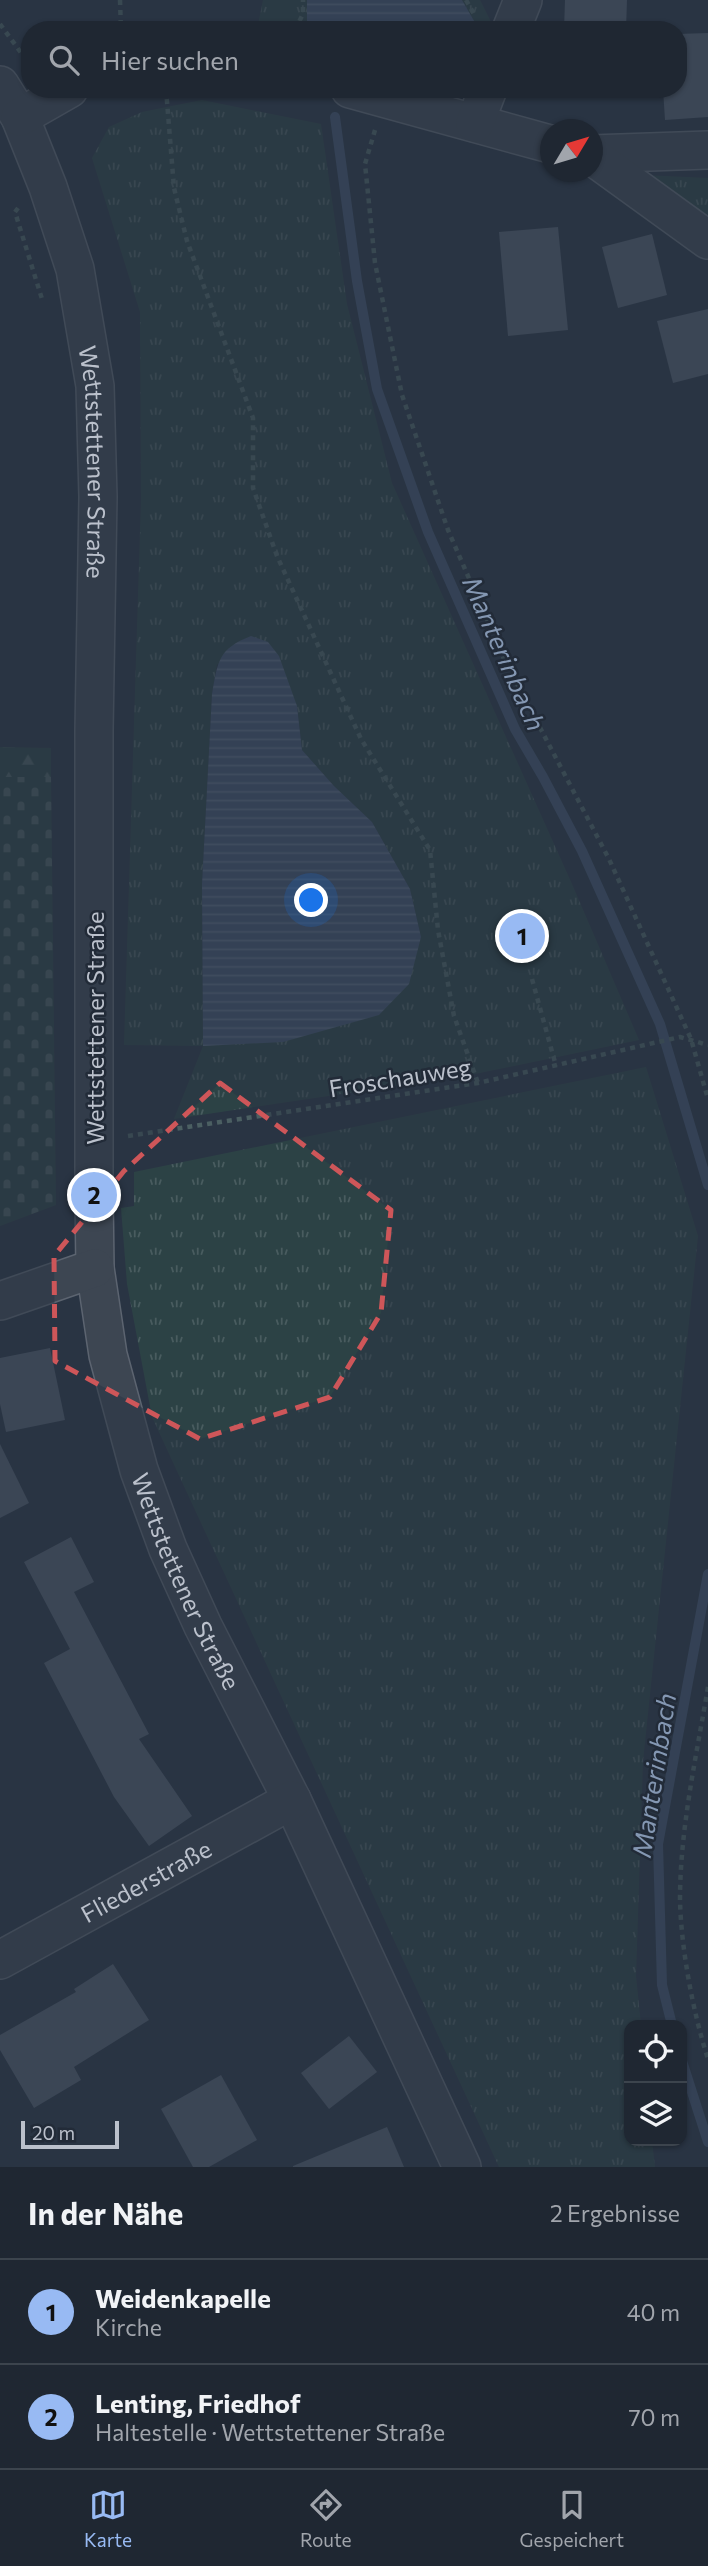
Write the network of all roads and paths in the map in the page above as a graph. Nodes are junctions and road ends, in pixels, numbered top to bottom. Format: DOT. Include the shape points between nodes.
graph roads {
  1 [pos="120,0"];
  2 [pos="303,0"];
  3 [pos="466,0"];
  4 [pos="523,0"];
  5 [pos="474,14"];
  6 [pos="121,21"];
  7 [pos="300,21"];
  8 [pos="514,21"];
  9 [pos="0,24"];
  10 [pos="21,52"];
  11 [pos="0,85"];
  12 [pos="53,98"];
  13 [pos="167,98"];
  14 [pos="381,98"];
  15 [pos="485,98"];
  16 [pos="391,101"];
  17 [pos="20,117"];
  18 [pos="475,123"];
  19 [pos="540,141"];
  20 [pos="708,150"];
  21 [pos="603,155"];
  22 [pos="603,162"];
  23 [pos="708,240"];
  24 [pos="532,979"];
  25 [pos="691,1039"];
  26 [pos="708,1045"];
  27 [pos="556,1066"];
  28 [pos="478,1083"];
  29 [pos="708,1098"];
  30 [pos="93,1143"];
  31 [pos="95,1268"];
  32 [pos="0,1301"];
  33 [pos="708,1687"];
  34 [pos="292,1800"];
  35 [pos="0,1960"];
  36 [pos="708,2059"];
  37 [pos="461,2167"];
  1 -- 6 [label="path"];
  2 -- 7 [label="path"];
  3 -- 5 [label="path"];
  4 -- 8 [label="street"];
  9 -- 10 [label="path"];
  11 -- 17 [label="street, Wettstettener Straße"];
  12 -- 17 [label="street"];
  13 -- 28 [label="path" via="174,188 187,241 253,418 253,488 277,556 361,739 430,850 438,930 454,1016"];
  14 -- 16 [label="street"];
  15 -- 18 [label="street"];
  16 -- 18 [label="street"];
  16 -- 25 [label="path" via="372,134 365,164 375,263 402,395 448,530 504,659 609,859"];
  17 -- 30 [label="street, Wettstettener Straße" via="75,269 95,386"];
  18 -- 19 [label="street"];
  20 -- 21 [label="street"];
  22 -- 23 [label="street"];
  24 -- 27 [label="path"];
  25 -- 26 [label="path, Froschauweg"];
  25 -- 27 [label="path, Froschauweg" via="680,1037"];
  25 -- 29 [label="path"];
  27 -- 28 [label="path, Froschauweg"];
  28 -- 30 [label="path, Froschauweg"];
  30 -- 31 [label="street, Wettstettener Straße"];
  31 -- 32 [label="street"];
  31 -- 34 [label="street, Wettstettener Straße" via="107,1355 139,1470 168,1549"];
  33 -- 36 [label="path" via="686,1814 680,1901 689,1982"];
  34 -- 35 [label="street, Fliederstraße"];
  34 -- 37 [label="street, Wettstettener Straße"];
}
